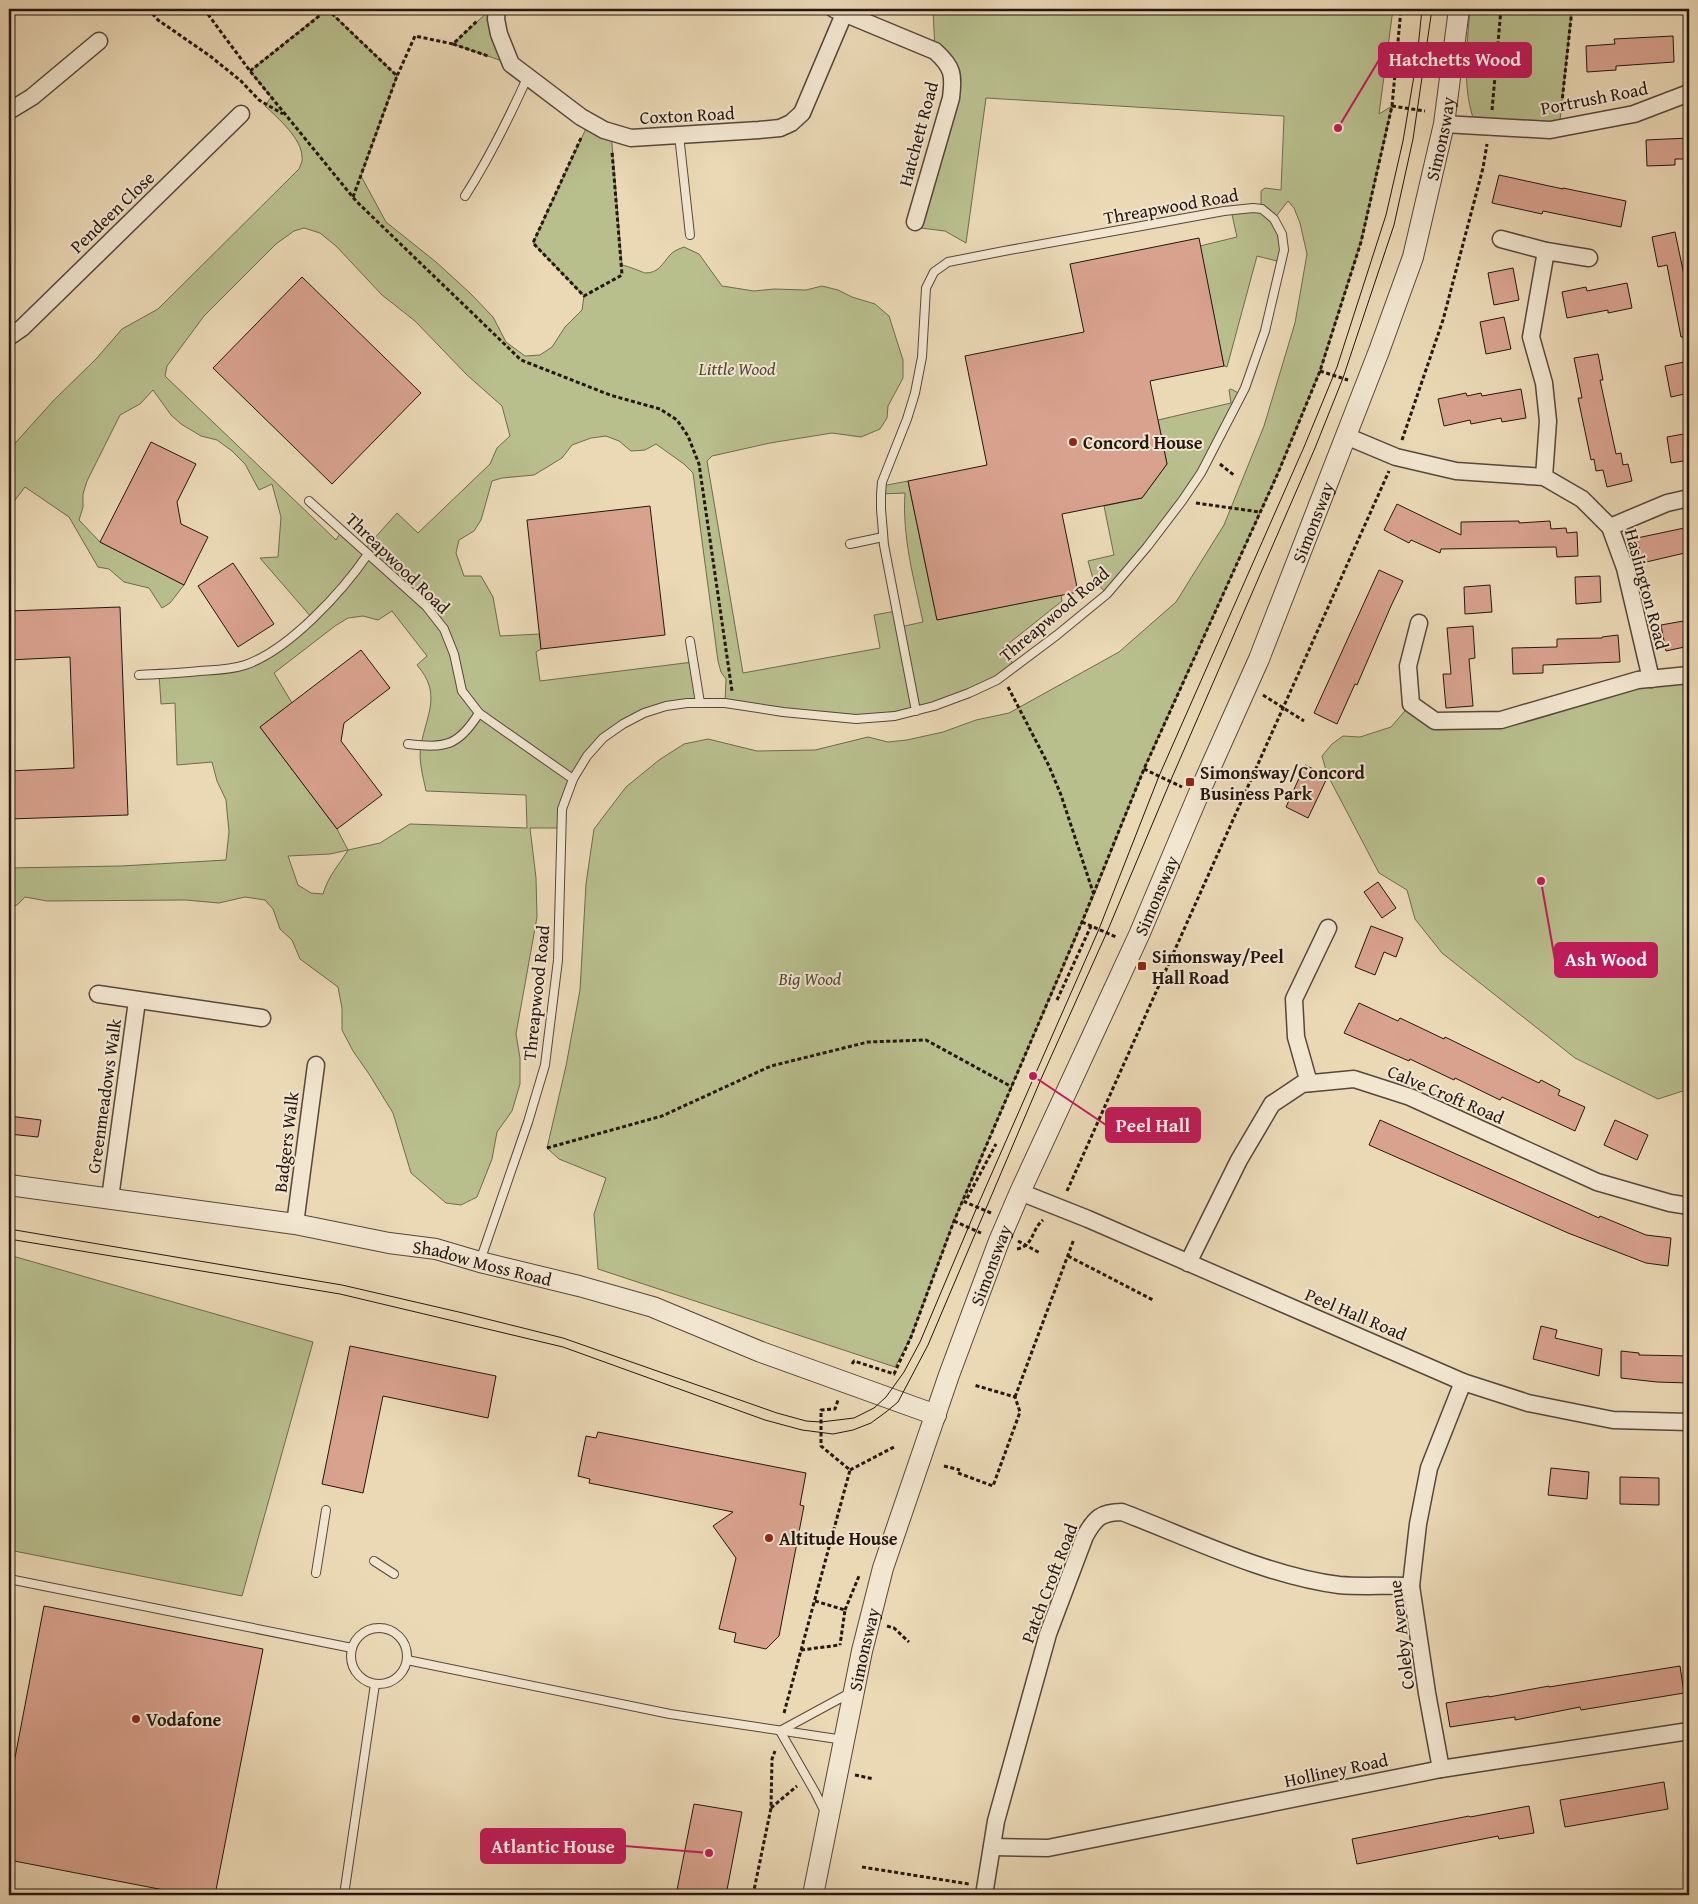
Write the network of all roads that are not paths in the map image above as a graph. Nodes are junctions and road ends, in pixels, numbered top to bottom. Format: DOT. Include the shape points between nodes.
graph roads {
  1 [pos="1459,9"];
  2 [pos="839,11"];
  3 [pos="491,12"];
  4 [pos="99,41"];
  5 [pos="528,76"];
  6 [pos="1689,93"];
  7 [pos="9,111"];
  8 [pos="241,114"];
  9 [pos="1444,119"];
  10 [pos="679,135"];
  11 [pos="465,196"];
  12 [pos="915,222"];
  13 [pos="690,235"];
  14 [pos="1501,238"];
  15 [pos="1546,251"];
  16 [pos="1589,258"];
  17 [pos="9,337"];
  18 [pos="1346,436"];
  19 [pos="1544,477"];
  20 [pos="1689,498"];
  21 [pos="310,500"];
  22 [pos="1610,527"];
  23 [pos="883,537"];
  24 [pos="850,544"];
  25 [pos="368,554"];
  26 [pos="1419,623"];
  27 [pos="690,641"];
  28 [pos="139,675"];
  29 [pos="1689,675"];
  30 [pos="1651,679"];
  31 [pos="700,703"];
  32 [pos="916,712"];
  33 [pos="479,713"];
  34 [pos="408,744"];
  35 [pos="573,779"];
  36 [pos="1328,928"];
  37 [pos="98,994"];
  38 [pos="137,1001"];
  39 [pos="262,1018"];
  40 [pos="316,1065"];
  41 [pos="1310,1084"];
  42 [pos="9,1185"];
  43 [pos="1020,1192"];
  44 [pos="110,1198"];
  45 [pos="1689,1206"];
  46 [pos="295,1224"];
  47 [pos="480,1262"];
  48 [pos="1188,1263"];
  49 [pos="1462,1382"];
  50 [pos="936,1415"];
  51 [pos="1689,1422"];
  52 [pos="326,1510"];
  53 [pos="374,1561"];
  54 [pos="316,1573"];
  55 [pos="394,1574"];
  56 [pos="9,1579"];
  57 [pos="1411,1586"];
  58 [pos="352,1648"];
  59 [pos="407,1660"];
  60 [pos="376,1684"];
  61 [pos="854,1691"];
  62 [pos="780,1731"];
  63 [pos="1689,1731"];
  64 [pos="844,1740"];
  65 [pos="1441,1769"];
  66 [pos="828,1819"];
  67 [pos="992,1847"];
  68 [pos="978,1890"];
  69 [pos="344,1895"];
  70 [pos="813,1895"];
  1 -- 9 [label="street, Simonsway"];
  2 -- 10 [label="street, Coxton Road" via="802,113 791,124 780,128"];
  2 -- 12 [label="street, Hatchett Road" via="935,51 948,63 954,80 951,98"];
  3 -- 5 [label="street, Coxton Road" via="511,64"];
  4 -- 7 [label="street" via="32,97"];
  5 -- 10 [label="street, Coxton Road" via="589,122 610,132 630,138"];
  5 -- 11 [label="lane" via="504,130"];
  6 -- 9 [label="street, Portrush Road" via="1634,114 1550,130 1489,127"];
  8 -- 17 [label="street, Pendeen Close" via="22,328"];
  9 -- 18 [label="street, Simonsway" via="1413,257"];
  10 -- 13 [label="lane"];
  14 -- 15 [label="street"];
  15 -- 16 [label="street"];
  15 -- 19 [label="street" via="1530,338 1544,383 1548,421"];
  18 -- 19 [label="street, Haslington Road" via="1396,457 1456,471"];
  18 -- 43 [label="street, Simonsway" via="1248,686 1139,935"];
  19 -- 22 [label="street, Haslington Road" via="1582,499"];
  20 -- 22 [label="street" via="1667,503"];
  21 -- 25 [label="lane, Threapwood Road"];
  22 -- 30 [label="street, Haslington Road" via="1625,568"];
  23 -- 24 [label="lane"];
  23 -- 32 [label="lane, Threapwood Road"];
  23 -- 32 [label="lane, Threapwood Road" via="882,482 915,393 922,357 926,288 934,272 948,262 1224,211 1253,208 1268,213 1282,234 1284,250 1265,331 1245,388 1210,456 1182,501 1107,594 1016,667 969,693"];
  25 -- 28 [label="lane" via="355,573 312,618 277,648 246,665"];
  25 -- 33 [label="lane, Threapwood Road" via="426,606 444,629 454,654 462,691"];
  26 -- 30 [label="street" via="1408,666 1411,704 1435,721 1501,720"];
  27 -- 31 [label="lane"];
  29 -- 30 [label="street"];
  31 -- 32 [label="lane, Threapwood Road" via="856,719"];
  31 -- 35 [label="lane, Threapwood Road" via="666,706 623,724 603,738"];
  33 -- 34 [label="lane" via="463,735 452,742 434,747"];
  33 -- 35 [label="lane, Threapwood Road"];
  35 -- 47 [label="lane, Threapwood Road" via="562,809 558,960 545,1065"];
  36 -- 41 [label="street" via="1294,999 1296,1037"];
  37 -- 38 [label="street, Greenmeadows Walk"];
  38 -- 39 [label="street, Greenmeadows Walk"];
  38 -- 44 [label="street, Greenmeadows Walk"];
  40 -- 46 [label="street, Badgers Walk"];
  41 -- 45 [label="street, Calve Croft Road" via="1354,1079 1410,1097 1597,1182"];
  41 -- 48 [label="street, Calve Croft Road" via="1302,1084 1272,1104 1239,1160"];
  42 -- 44 [label="street, Shadow Moss Road"];
  43 -- 48 [label="street, Peel Hall Road"];
  43 -- 50 [label="street, Simonsway"];
  44 -- 46 [label="street, Shadow Moss Road"];
  46 -- 47 [label="street, Shadow Moss Road" via="436,1250"];
  47 -- 50 [label="street, Shadow Moss Road" via="652,1307 761,1352"];
  48 -- 49 [label="street, Peel Hall Road"];
  49 -- 51 [label="street, Peel Hall Road" via="1528,1403 1612,1420"];
  49 -- 57 [label="street, Coleby Avenue" via="1429,1468"];
  50 -- 61 [label="street, Simonsway" via="884,1568"];
  52 -- 54 [label="lane"];
  53 -- 55 [label="lane"];
  56 -- 58 [label="lane"];
  57 -- 65 [label="street, Coleby Avenue"];
  57 -- 67 [label="street, Patch Croft Road" via="1340,1585 1302,1578 1233,1556 1122,1512 1101,1516 1085,1536 1048,1634 996,1821"];
  58 -- 59 [label="lane" via="358,1636 365,1631 383,1628 399,1636 404,1643"];
  58 -- 60 [label="lane" via="354,1671 360,1678"];
  59 -- 60 [label="lane" via="394,1680"];
  59 -- 62 [label="lane" via="670,1714"];
  60 -- 69 [label="lane"];
  61 -- 62 [label="lane"];
  61 -- 64 [label="street, Simonsway"];
  62 -- 64 [label="lane"];
  62 -- 66 [label="lane"];
  63 -- 65 [label="street, Holliney Road"];
  64 -- 66 [label="street, Simonsway"];
  65 -- 67 [label="street, Holliney Road" via="1048,1848"];
  66 -- 70 [label="street, Simonsway"];
  67 -- 68 [label="street, Patch Croft Road"];
}
